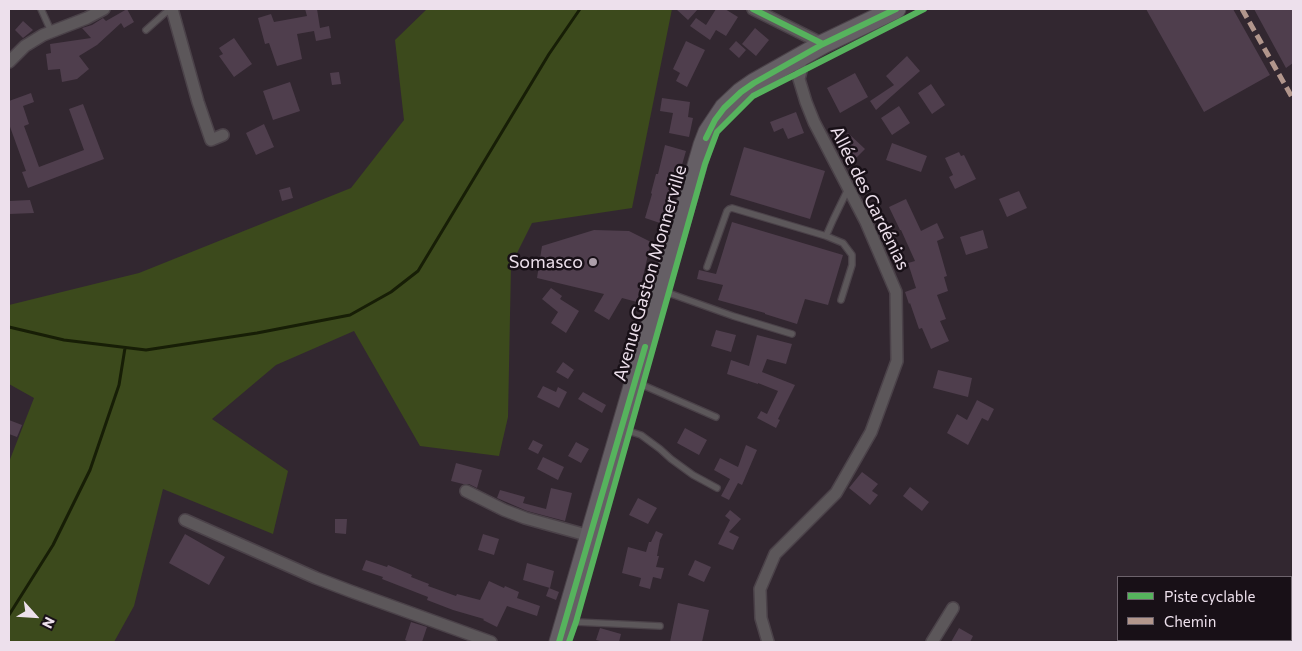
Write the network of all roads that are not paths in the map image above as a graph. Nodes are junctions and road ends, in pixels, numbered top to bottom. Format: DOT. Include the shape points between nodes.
graph roads {
  1 [pos="41,9"];
  2 [pos="104,9"];
  3 [pos="172,9"];
  4 [pos="753,9"];
  5 [pos="896,9"];
  6 [pos="146,30"];
  7 [pos="51,31"];
  8 [pos="823,44"];
  9 [pos="799,58"];
  10 [pos="9,62"];
  11 [pos="224,135"];
  12 [pos="849,188"];
  13 [pos="826,236"];
  14 [pos="707,267"];
  15 [pos="661,290"];
  16 [pos="841,300"];
  17 [pos="792,334"];
  18 [pos="635,382"];
  19 [pos="716,417"];
  20 [pos="621,429"];
  21 [pos="717,488"];
  22 [pos="466,491"];
  23 [pos="186,520"];
  24 [pos="590,536"];
  25 [pos="953,608"];
  26 [pos="566,620"];
  27 [pos="660,626"];
  28 [pos="491,642"];
  29 [pos="559,642"];
  30 [pos="768,642"];
  31 [pos="932,642"];
  1 -- 7 [label="lane"];
  2 -- 7 [label="street"];
  3 -- 6 [label="lane"];
  3 -- 11 [label="street" via="211,140"];
  4 -- 8 [label="street"];
  5 -- 8 [label="main road, Avenue Gaston Monnerville"];
  7 -- 10 [label="street" via="25,46"];
  8 -- 9 [label="main road, Avenue Gaston Monnerville"];
  9 -- 12 [label="street, Allée des Gardénias" via="799,78 806,102"];
  9 -- 15 [label="main road, Avenue Gaston Monnerville" via="741,92 715,120 703,145"];
  12 -- 13 [label="lane"];
  12 -- 30 [label="street, Allée des Gardénias" via="896,292 897,361 871,432 836,493 774,554 760,589 761,618"];
  13 -- 14 [label="lane" via="729,208"];
  13 -- 16 [label="lane" via="844,243 852,255"];
  15 -- 17 [label="lane"];
  15 -- 18 [label="main road, Avenue Gaston Monnerville"];
  18 -- 19 [label="lane"];
  18 -- 20 [label="main road, Avenue Gaston Monnerville"];
  20 -- 21 [label="lane" via="642,435 676,463"];
  20 -- 24 [label="main road, Avenue Gaston Monnerville"];
  22 -- 24 [label="street" via="526,518"];
  23 -- 28 [label="street" via="341,588"];
  24 -- 26 [label="main road, Avenue Gaston Monnerville"];
  25 -- 31 [label="street"];
  26 -- 27 [label="lane"];
  26 -- 29 [label="main road, Avenue Gaston Monnerville"];
}
